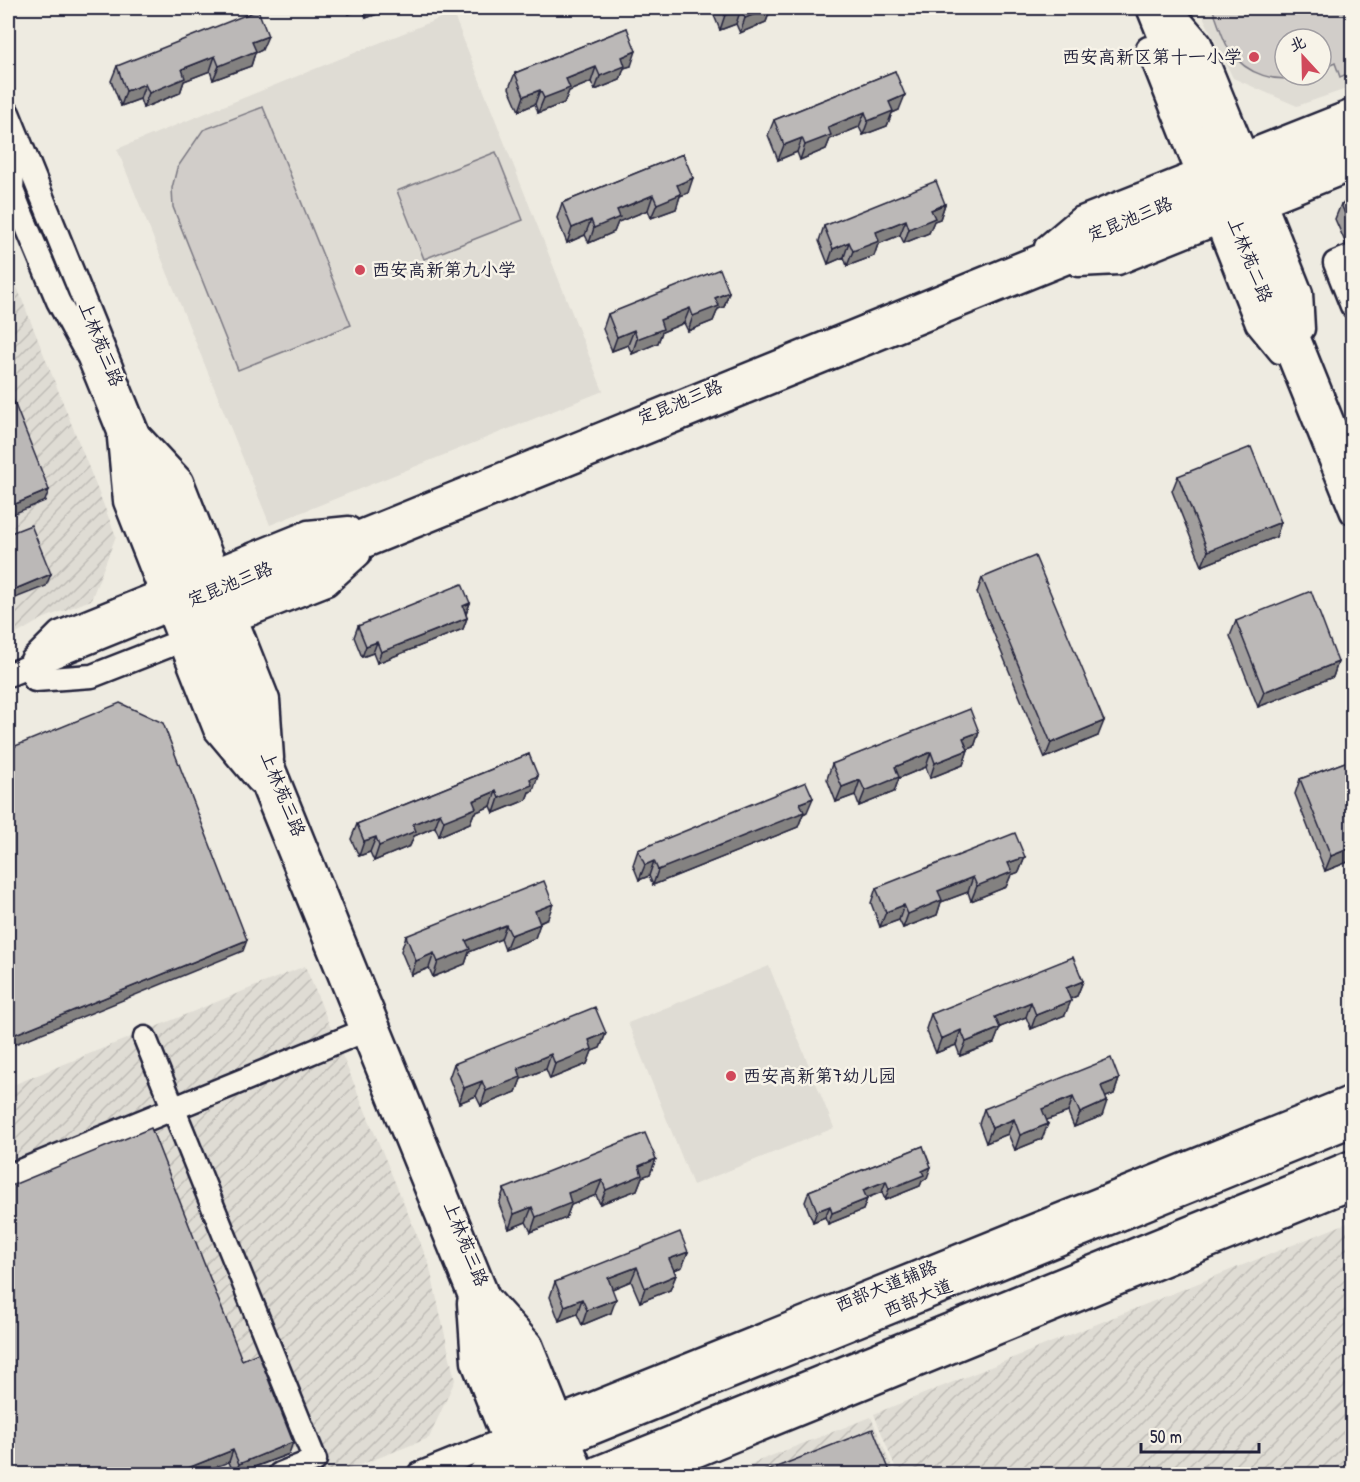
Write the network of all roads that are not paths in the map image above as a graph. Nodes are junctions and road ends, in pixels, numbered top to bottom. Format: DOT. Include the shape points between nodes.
graph roads {
  1 [pos="1158,8"];
  2 [pos="1353,111"];
  3 [pos="8,113"];
  4 [pos="1353,129"];
  5 [pos="1353,147"];
  6 [pos="1353,169"];
  7 [pos="15,183"];
  8 [pos="1230,188"];
  9 [pos="1353,256"];
  10 [pos="1353,306"];
  11 [pos="130,438"];
  12 [pos="1353,470"];
  13 [pos="1353,513"];
  14 [pos="372,535"];
  15 [pos="198,605"];
  16 [pos="22,674"];
  17 [pos="8,691"];
  18 [pos="265,769"];
  19 [pos="370,1029"];
  20 [pos="145,1038"];
  21 [pos="1353,1097"];
  22 [pos="173,1108"];
  23 [pos="1353,1122"];
  24 [pos="1353,1165"];
  25 [pos="8,1176"];
  26 [pos="1353,1188"];
  27 [pos="481,1303"];
  28 [pos="535,1447"];
  29 [pos="279,1474"];
  30 [pos="419,1474"];
  31 [pos="483,1474"];
  32 [pos="560,1474"];
  33 [pos="580,1474"];
  34 [pos="590,1474"];
  35 [pos="651,1474"];
  1 -- 8 [label="street, 上林苑二路"];
  1 -- 8 [label="street" via="1200,43"];
  2 -- 8 [label="street"];
  3 -- 7 [label="street, 上林苑三路"];
  4 -- 8 [label="street, 定昆池三路"];
  5 -- 8 [label="street, 定昆池三路"];
  6 -- 8 [label="street"];
  7 -- 11 [label="street, 上林苑三路"];
  7 -- 11 [label="street, 上林苑三路" via="58,301"];
  8 -- 12 [label="street, 上林苑二路" via="1304,348"];
  8 -- 13 [label="street, 上林苑二路" via="1295,371"];
  8 -- 14 [label="street, 定昆池三路" via="1029,261"];
  8 -- 14 [label="street, 定昆池三路" via="1058,266"];
  9 -- 10 [label="street" via="1335,263"];
  11 -- 15 [label="main road" via="128,501"];
  11 -- 15 [label="main road" via="180,482"];
  14 -- 15 [label="street, 定昆池三路"];
  14 -- 15 [label="street" via="327,584"];
  15 -- 16 [label="street, 定昆池三路"];
  15 -- 16 [label="street" via="59,633"];
  15 -- 18 [label="main road" via="265,700"];
  15 -- 18 [label="main road" via="218,729"];
  16 -- 17 [label="street, 定昆池三路"];
  18 -- 19 [label="street, 上林苑三路"];
  19 -- 22 [label="street"];
  19 -- 27 [label="street, 上林苑三路"];
  20 -- 22 [label="street"];
  21 -- 28 [label="street, 西部大道辅路"];
  22 -- 25 [label="street"];
  22 -- 29 [label="street" via="315,1460"];
  23 -- 28 [label="main road, 西部大道"];
  24 -- 34 [label="main road"];
  26 -- 35 [label="street"];
  27 -- 28 [label="main road" via="476,1362"];
  27 -- 28 [label="main road" via="528,1345"];
  28 -- 30 [label="street, 西部大道辅路"];
  28 -- 31 [label="main road, 西部大道"];
  28 -- 32 [label="street"];
  28 -- 33 [label="main road"];
}
